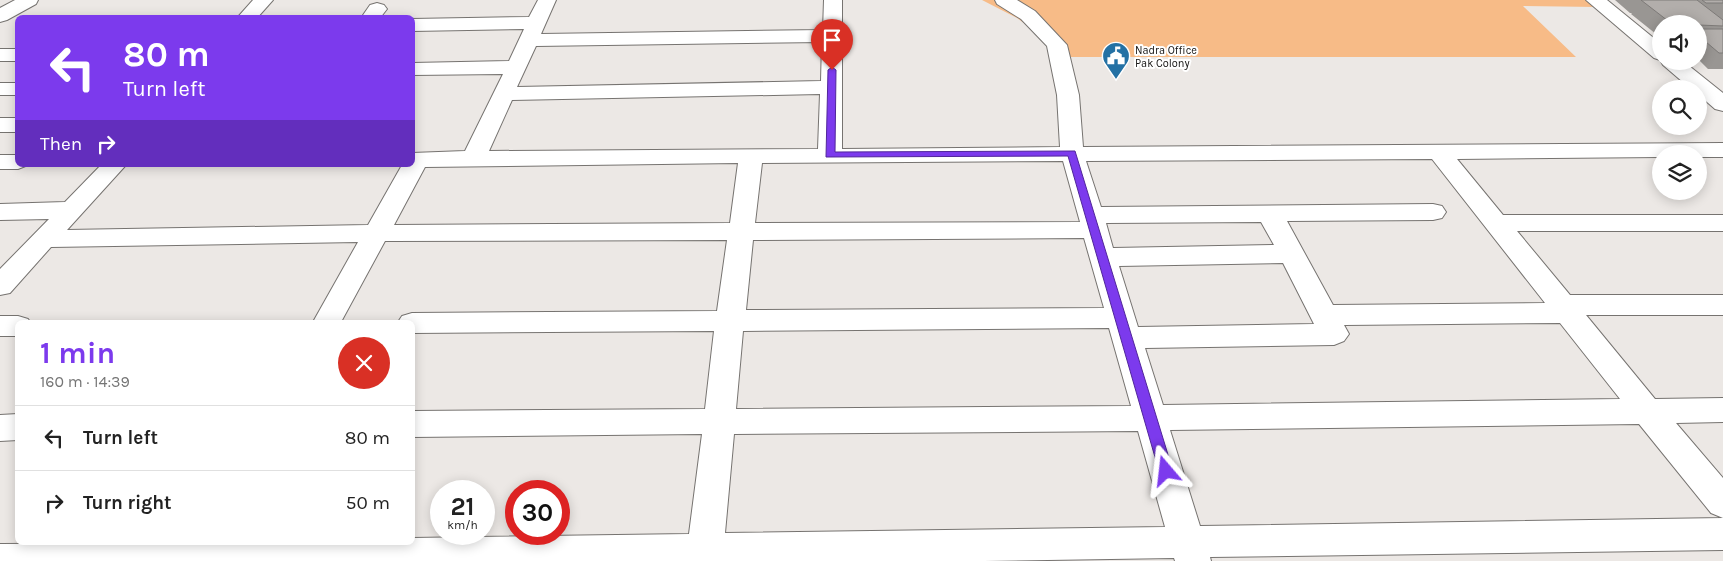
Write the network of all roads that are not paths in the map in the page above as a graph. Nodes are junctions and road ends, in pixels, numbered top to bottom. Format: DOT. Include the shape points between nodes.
graph roads {
  1 [pos="30,0"];
  2 [pos="264,0"];
  3 [pos="547,0"];
  4 [pos="833,0"];
  5 [pos="1004,0"];
  6 [pos="1595,0"];
  7 [pos="249,15"];
  8 [pos="4,19"];
  9 [pos="415,25"];
  10 [pos="532,32"];
  11 [pos="833,36"];
  12 [pos="1652,47"];
  13 [pos="0,54"];
  14 [pos="15,54"];
  15 [pos="516,66"];
  16 [pos="415,69"];
  17 [pos="1681,70"];
  18 [pos="832,87"];
  19 [pos="0,89"];
  20 [pos="15,89"];
  21 [pos="503,94"];
  22 [pos="1723,104"];
  23 [pos="0,125"];
  24 [pos="15,125"];
  25 [pos="1723,150"];
  26 [pos="1438,152"];
  27 [pos="1072,153"];
  28 [pos="830,155"];
  29 [pos="751,156"];
  30 [pos="474,158"];
  31 [pos="415,160"];
  32 [pos="0,162"];
  33 [pos="15,162"];
  34 [pos="112,167"];
  35 [pos="411,167"];
  36 [pos="71,210"];
  37 [pos="0,212"];
  38 [pos="1433,212"];
  39 [pos="1270,214"];
  40 [pos="1495,223"];
  41 [pos="1723,223"];
  42 [pos="742,231"];
  43 [pos="376,233"];
  44 [pos="1096,234"];
  45 [pos="44,239"];
  46 [pos="1292,254"];
  47 [pos="10,264"];
  48 [pos="0,286"];
  49 [pos="1723,305"];
  50 [pos="1565,309"];
  51 [pos="1324,315"];
  52 [pos="328,320"];
  53 [pos="730,321"];
  54 [pos="415,323"];
  55 [pos="0,326"];
  56 [pos="15,326"];
  57 [pos="1124,328"];
  58 [pos="1723,410"];
  59 [pos="1647,411"];
  60 [pos="1150,418"];
  61 [pos="718,422"];
  62 [pos="415,424"];
  63 [pos="15,427"];
  64 [pos="0,428"];
  65 [pos="1723,503"];
  66 [pos="1723,534"];
  67 [pos="1190,551"];
  68 [pos="200,554"];
  69 [pos="704,555"];
  70 [pos="0,560"];
  1 -- 8 [label="street"];
  2 -- 7 [label="street"];
  3 -- 10 [label="street"];
  4 -- 11 [label="street"];
  5 -- 27 [label="street" via="1028,15 1057,45 1068,94"];
  6 -- 12 [label="street"];
  9 -- 10 [label="street"];
  10 -- 11 [label="street"];
  10 -- 15 [label="street"];
  11 -- 18 [label="street"];
  13 -- 14 [label="street"];
  15 -- 16 [label="street"];
  15 -- 21 [label="street"];
  17 -- 22 [label="street"];
  18 -- 21 [label="street"];
  18 -- 28 [label="street"];
  19 -- 20 [label="street"];
  21 -- 30 [label="street"];
  23 -- 24 [label="street"];
  25 -- 26 [label="street"];
  26 -- 27 [label="street"];
  26 -- 40 [label="street"];
  27 -- 28 [label="street"];
  27 -- 44 [label="street"];
  28 -- 29 [label="street"];
  29 -- 30 [label="street"];
  29 -- 42 [label="street"];
  30 -- 31 [label="street"];
  32 -- 33 [label="street"];
  34 -- 36 [label="street"];
  35 -- 43 [label="street"];
  36 -- 37 [label="street"];
  36 -- 45 [label="street"];
  38 -- 39 [label="street"];
  39 -- 44 [label="street"];
  39 -- 46 [label="street"];
  40 -- 41 [label="street"];
  40 -- 50 [label="street"];
  42 -- 43 [label="street"];
  42 -- 44 [label="street"];
  42 -- 53 [label="street"];
  43 -- 45 [label="street"];
  43 -- 52 [label="street"];
  44 -- 46 [label="street"];
  44 -- 57 [label="street"];
  45 -- 47 [label="street"];
  46 -- 51 [label="street"];
  47 -- 48 [label="street"];
  49 -- 50 [label="street"];
  50 -- 51 [label="street"];
  50 -- 59 [label="street"];
  51 -- 57 [label="street" via="1334,334"];
  53 -- 54 [label="street"];
  53 -- 57 [label="street"];
  53 -- 61 [label="street"];
  55 -- 56 [label="street"];
  57 -- 60 [label="street"];
  58 -- 59 [label="street"];
  59 -- 60 [label="street"];
  59 -- 65 [label="street"];
  60 -- 61 [label="street"];
  60 -- 67 [label="street"];
  61 -- 62 [label="street"];
  61 -- 69 [label="street"];
  63 -- 64 [label="street"];
  66 -- 67 [label="street"];
  67 -- 69 [label="street"];
  68 -- 69 [label="street"];
  68 -- 70 [label="street"];
}
